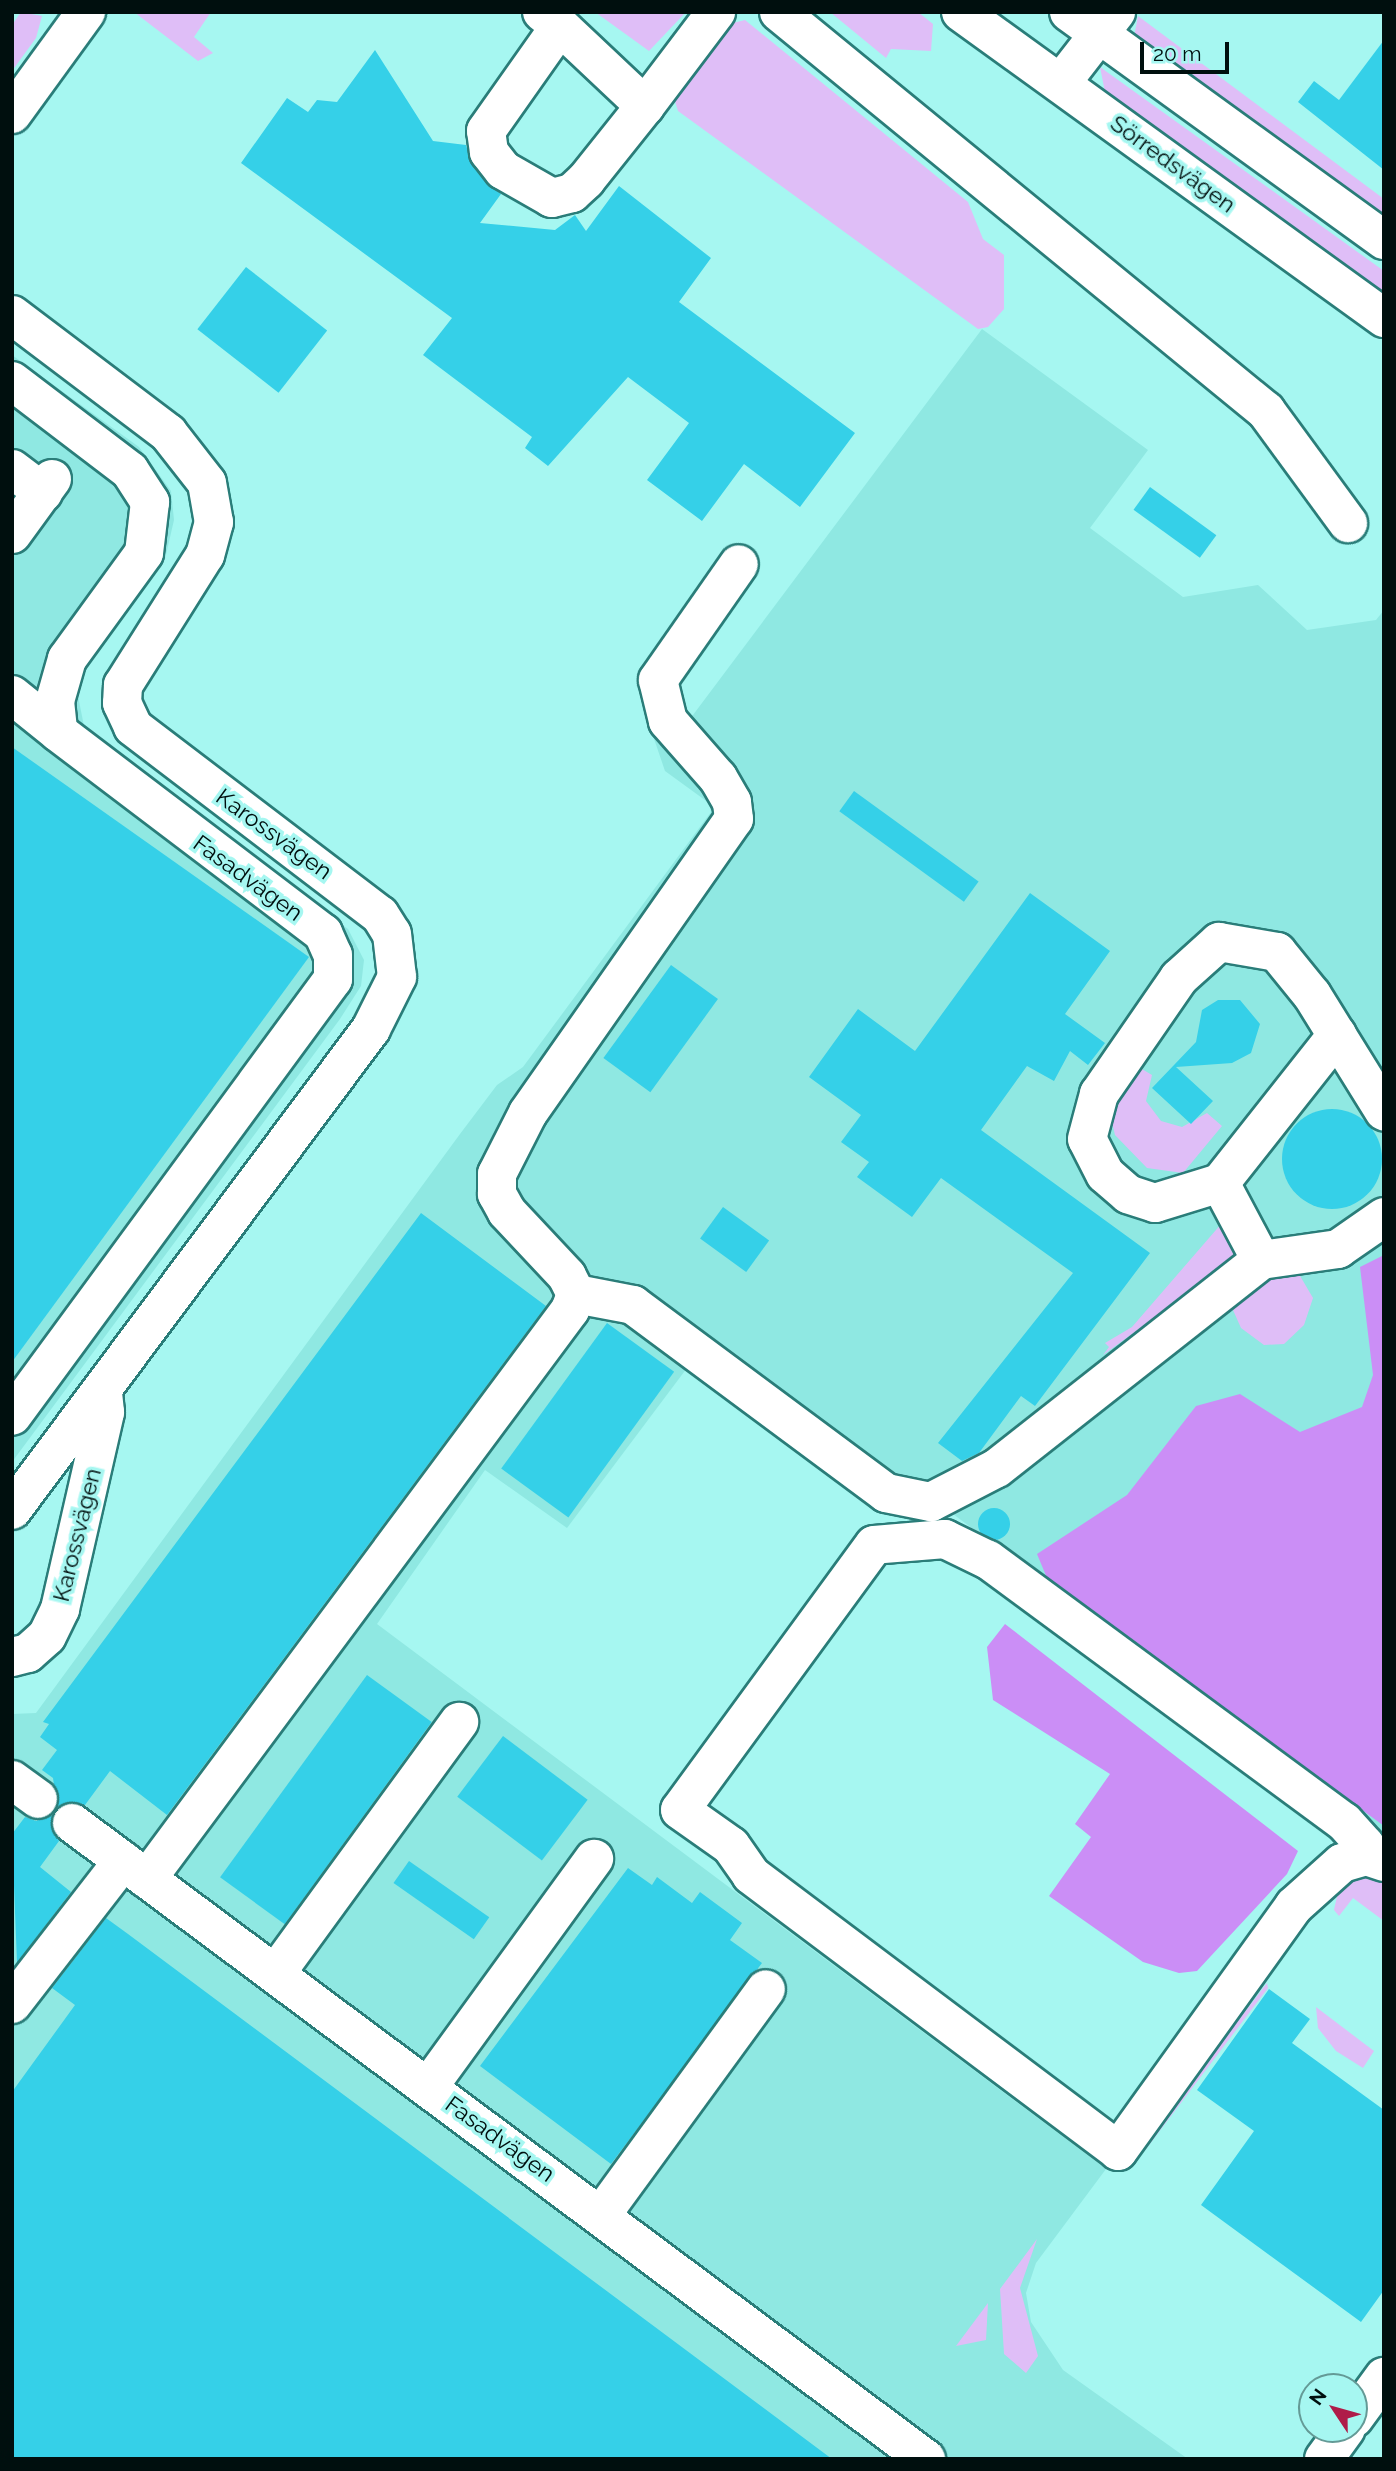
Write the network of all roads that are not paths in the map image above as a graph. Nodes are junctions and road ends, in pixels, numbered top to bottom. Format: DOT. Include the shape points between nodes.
graph roads {
  1 [pos="86,12"];
  2 [pos="716,12"];
  3 [pos="779,12"];
  4 [pos="961,12"];
  5 [pos="551,19"];
  6 [pos="1094,19"];
  7 [pos="1061,82"];
  8 [pos="645,106"];
  9 [pos="12,114"];
  10 [pos="1384,240"];
  11 [pos="12,316"];
  12 [pos="1384,318"];
  13 [pos="12,382"];
  14 [pos="12,469"];
  15 [pos="29,504"];
  16 [pos="1348,523"];
  17 [pos="739,564"];
  18 [pos="12,695"];
  19 [pos="58,732"];
  20 [pos="1337,1035"];
  21 [pos="1384,1111"];
  22 [pos="1220,1183"];
  23 [pos="1384,1217"];
  24 [pos="1261,1259"];
  25 [pos="576,1294"];
  26 [pos="103,1392"];
  27 [pos="12,1416"];
  28 [pos="12,1510"];
  29 [pos="12,1657"];
  30 [pos="459,1721"];
  31 [pos="72,1823"];
  32 [pos="594,1859"];
  33 [pos="1375,1859"];
  34 [pos="135,1870"];
  35 [pos="276,1973"];
  36 [pos="766,1989"];
  37 [pos="12,2004"];
  38 [pos="429,2086"];
  39 [pos="602,2214"];
  40 [pos="1384,2377"];
  41 [pos="1368,2398"];
  42 [pos="1336,2443"];
  43 [pos="926,2459"];
  44 [pos="1324,2459"];
  1 -- 9 [label="street"];
  2 -- 8 [label="street"];
  3 -- 16 [label="street" via="1266,411"];
  4 -- 7 [label="street, Sörredsvägen"];
  5 -- 8 [label="street"];
  5 -- 8 [label="street" via="486,131 489,152 503,170 534,193 572,194"];
  6 -- 7 [label="street"];
  6 -- 10 [label="street"];
  7 -- 12 [label="street, Sörredsvägen"];
  11 -- 26 [label="street, Karossvägen" via="168,433 207,483 214,522 205,555 123,685 122,703 134,727 365,901 392,934 397,958 391,995 371,1029"];
  13 -- 19 [label="street" via="130,471 150,502 144,552 67,659 55,701"];
  14 -- 15 [label="street"];
  17 -- 25 [label="street" via="657,680 668,721 718,778 734,819 528,1113 497,1174 497,1194 506,1212"];
  18 -- 19 [label="street, Fasadvägen"];
  19 -- 27 [label="street, Fasadvägen" via="323,933 333,955 333,979"];
  20 -- 21 [label="street"];
  20 -- 22 [label="street"];
  20 -- 22 [label="street" via="1277,952 1219,942 1179,978 1099,1094 1087,1139 1105,1174 1128,1194 1155,1203"];
  22 -- 24 [label="street"];
  23 -- 24 [label="street" via="1338,1249"];
  24 -- 25 [label="street" via="997,1468 931,1502 886,1493 633,1305"];
  25 -- 34 [label="street" via="557,1329"];
  26 -- 28 [label="street, Karossvägen"];
  26 -- 29 [label="street, Karossvägen" via="105,1412 60,1609 47,1636 29,1653"];
  30 -- 35 [label="street"];
  31 -- 34 [label="street, Fasadvägen"];
  32 -- 38 [label="street"];
  33 -- 33 [label="street" via="1344,1822 988,1560 945,1539 874,1545 680,1810 731,1846 751,1875 1118,2151 1294,1906 1342,1863"];
  34 -- 35 [label="street, Fasadvägen"];
  34 -- 37 [label="street"];
  35 -- 38 [label="street, Fasadvägen"];
  36 -- 39 [label="street"];
  38 -- 39 [label="street, Fasadvägen"];
  39 -- 43 [label="street, Fasadvägen"];
  40 -- 41 [label="street"];
  42 -- 44 [label="street"];
}
